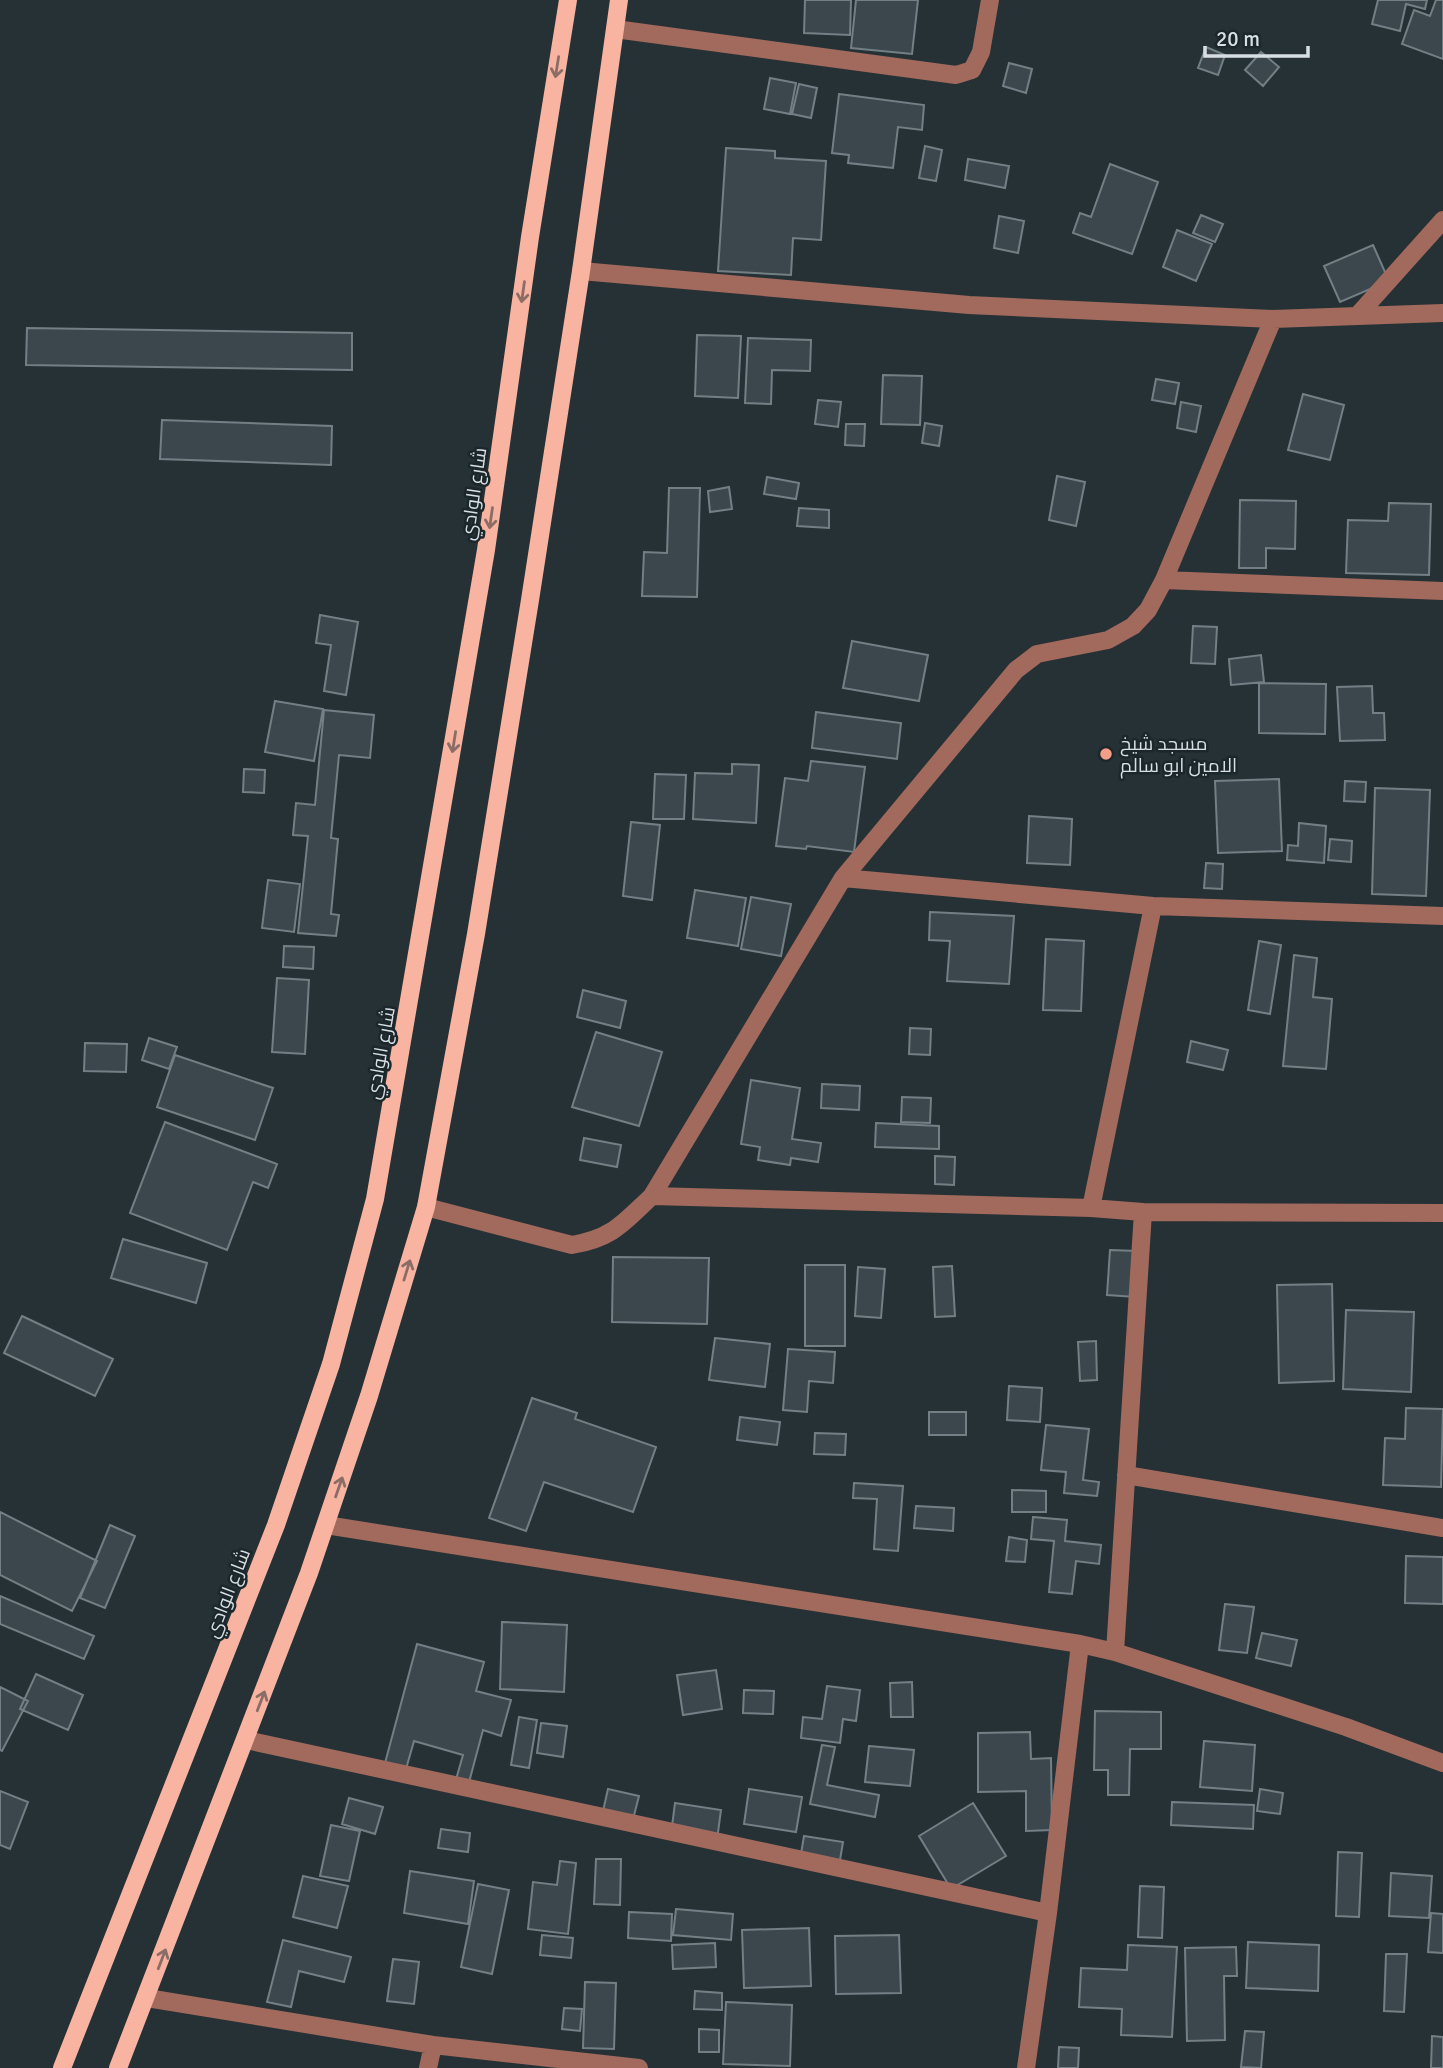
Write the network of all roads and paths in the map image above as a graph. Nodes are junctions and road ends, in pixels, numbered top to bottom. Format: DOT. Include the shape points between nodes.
graph roads {
  1 [pos="568,0"];
  2 [pos="619,0"];
  3 [pos="989,0"];
  4 [pos="615,29"];
  5 [pos="1443,220"];
  6 [pos="581,271"];
  7 [pos="1443,313"];
  8 [pos="1357,316"];
  9 [pos="1273,319"];
  10 [pos="1164,580"];
  11 [pos="1443,592"];
  12 [pos="843,878"];
  13 [pos="1153,906"];
  14 [pos="1443,916"];
  15 [pos="652,1196"];
  16 [pos="426,1207"];
  17 [pos="1091,1208"];
  18 [pos="1143,1212"];
  19 [pos="1443,1213"];
  20 [pos="1126,1475"];
  21 [pos="326,1525"];
  22 [pos="1443,1528"];
  23 [pos="1080,1644"];
  24 [pos="1115,1652"];
  25 [pos="246,1740"];
  26 [pos="1443,1763"];
  27 [pos="1048,1913"];
  28 [pos="147,1998"];
  29 [pos="433,2045"];
  30 [pos="62,2068"];
  31 [pos="118,2068"];
  32 [pos="428,2068"];
  33 [pos="639,2068"];
  34 [pos="1026,2068"];
  1 -- 30 [label="main road, شارع الوادي, one-way" via="486,550 376,1199 331,1364 276,1525"];
  2 -- 4 [label="main road"];
  3 -- 4 [label="street" via="981,52 972,70 956,75"];
  4 -- 6 [label="main road"];
  5 -- 8 [label="street"];
  6 -- 9 [label="street" via="970,305"];
  6 -- 16 [label="main road" via="478,920"];
  7 -- 8 [label="street"];
  8 -- 9 [label="street"];
  9 -- 10 [label="street"];
  10 -- 11 [label="street"];
  10 -- 12 [label="street" via="1133,626 1108,640 1037,654 1016,670"];
  12 -- 13 [label="street"];
  12 -- 15 [label="street"];
  13 -- 14 [label="street"];
  13 -- 17 [label="street"];
  15 -- 16 [label="street" via="614,1231 572,1245"];
  15 -- 17 [label="street"];
  21 -- 16 [label="main road, one-way"];
  17 -- 18 [label="street"];
  18 -- 19 [label="street"];
  18 -- 20 [label="street"];
  20 -- 22 [label="street"];
  20 -- 24 [label="street"];
  21 -- 23 [label="street"];
  25 -- 21 [label="main road, one-way"];
  23 -- 24 [label="street"];
  23 -- 27 [label="street"];
  24 -- 26 [label="street"];
  25 -- 27 [label="street"];
  28 -- 25 [label="main road, one-way"];
  27 -- 34 [label="street"];
  28 -- 29 [label="street"];
  28 -- 31 [label="main road"];
  29 -- 32 [label="street"];
  29 -- 33 [label="street"];
}
